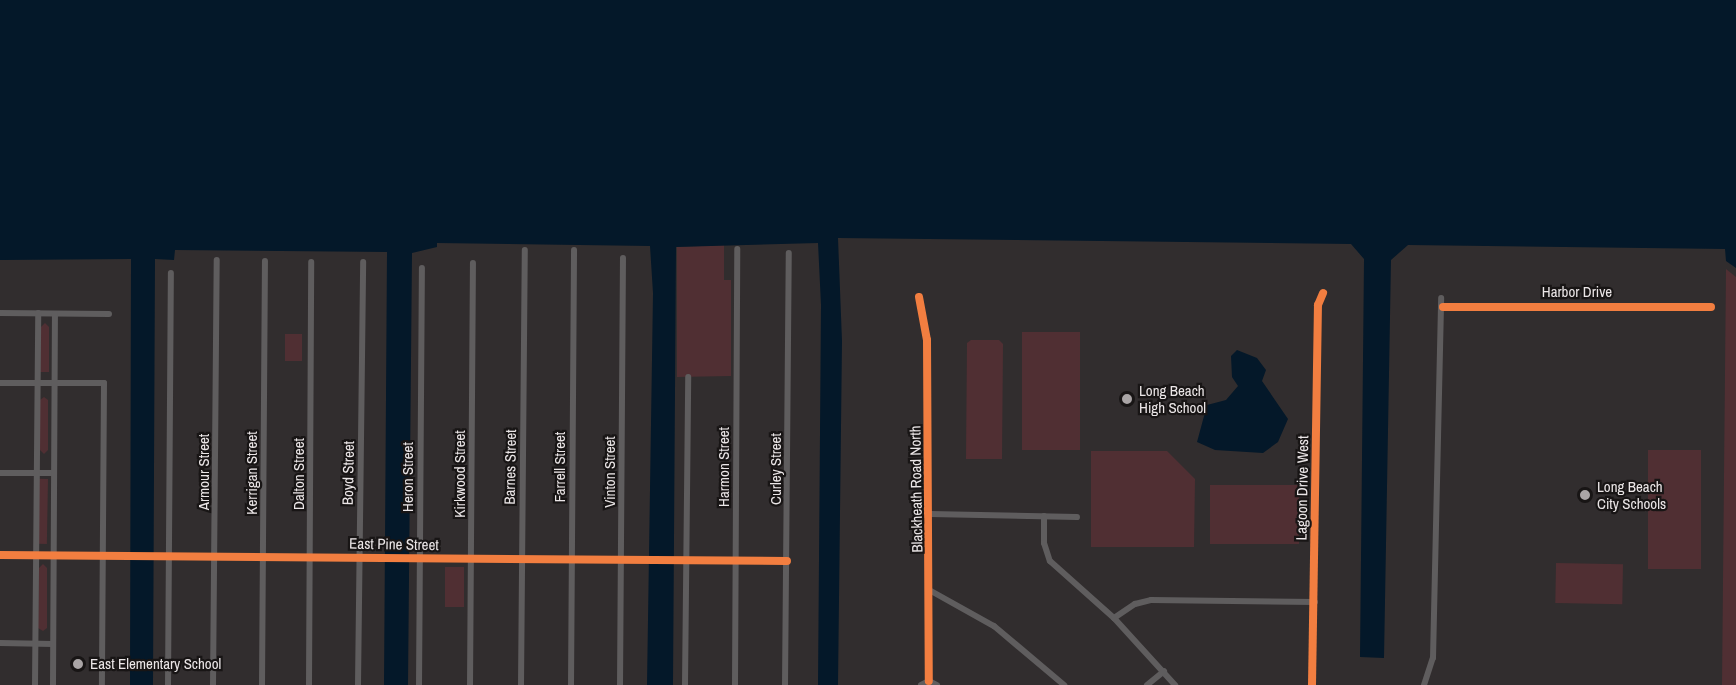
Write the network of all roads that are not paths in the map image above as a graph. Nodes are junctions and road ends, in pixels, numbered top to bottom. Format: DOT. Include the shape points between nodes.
graph roads {
  1 [pos="737,249"];
  2 [pos="525,250"];
  3 [pos="574,250"];
  4 [pos="789,253"];
  5 [pos="623,258"];
  6 [pos="217,260"];
  7 [pos="265,261"];
  8 [pos="311,262"];
  9 [pos="363,262"];
  10 [pos="473,263"];
  11 [pos="422,268"];
  12 [pos="171,273"];
  13 [pos="1323,293"];
  14 [pos="919,297"];
  15 [pos="1441,298"];
  16 [pos="1443,307"];
  17 [pos="1711,307"];
  18 [pos="0,313"];
  19 [pos="38,313"];
  20 [pos="56,314"];
  21 [pos="109,314"];
  22 [pos="688,377"];
  23 [pos="0,383"];
  24 [pos="37,383"];
  25 [pos="55,383"];
  26 [pos="0,473"];
  27 [pos="54,473"];
  28 [pos="37,474"];
  29 [pos="930,514"];
  30 [pos="1044,516"];
  31 [pos="1077,517"];
  32 [pos="0,555"];
  33 [pos="36,555"];
  34 [pos="54,555"];
  35 [pos="103,555"];
  36 [pos="169,556"];
  37 [pos="215,556"];
  38 [pos="264,557"];
  39 [pos="311,557"];
  40 [pos="360,558"];
  41 [pos="417,558"];
  42 [pos="471,559"];
  43 [pos="522,559"];
  44 [pos="572,560"];
  45 [pos="621,560"];
  46 [pos="682,560"];
  47 [pos="736,561"];
  48 [pos="787,561"];
  49 [pos="931,591"];
  50 [pos="1315,602"];
  51 [pos="1114,618"];
  52 [pos="0,643"];
  53 [pos="36,644"];
  54 [pos="53,644"];
  55 [pos="1164,671"];
  56 [pos="929,681"];
  57 [pos="35,685"];
  58 [pos="53,685"];
  59 [pos="102,685"];
  60 [pos="168,685"];
  61 [pos="213,685"];
  62 [pos="262,685"];
  63 [pos="309,685"];
  64 [pos="358,685"];
  65 [pos="419,685"];
  66 [pos="470,685"];
  67 [pos="521,685"];
  68 [pos="571,685"];
  69 [pos="620,685"];
  70 [pos="685,685"];
  71 [pos="735,685"];
  72 [pos="785,685"];
  73 [pos="921,685"];
  74 [pos="937,685"];
  75 [pos="1064,685"];
  76 [pos="1147,685"];
  77 [pos="1176,685"];
  78 [pos="1312,685"];
  79 [pos="1424,685"];
  1 -- 47 [label="street, Harmon Street"];
  2 -- 43 [label="street, Barnes Street"];
  3 -- 44 [label="street, Farrell Street"];
  4 -- 48 [label="street, Curley Street"];
  5 -- 45 [label="street, Vinton Street"];
  6 -- 37 [label="street, Armour Street"];
  7 -- 38 [label="street, Kerrigan Street"];
  8 -- 39 [label="street, Dalton Street"];
  9 -- 40 [label="street, Boyd Street"];
  10 -- 42 [label="street, Kirkwood Street"];
  11 -- 41 [label="street, Heron Street"];
  12 -- 36 [label="street"];
  13 -- 50 [label="street, Lagoon Drive West" via="1318,305"];
  14 -- 29 [label="street, Blackheath Road North" via="927,340"];
  15 -- 16 [label="street"];
  16 -- 17 [label="street, Harbor Drive"];
  16 -- 79 [label="street" via="1438,313 1432,658"];
  18 -- 19 [label="street"];
  19 -- 20 [label="street"];
  19 -- 24 [label="street"];
  20 -- 21 [label="street"];
  20 -- 25 [label="street"];
  22 -- 46 [label="street"];
  23 -- 24 [label="street"];
  24 -- 25 [label="street"];
  24 -- 28 [label="street"];
  25 -- 27 [label="street"];
  25 -- 35 [label="street" via="105,383"];
  26 -- 28 [label="street"];
  27 -- 28 [label="street"];
  27 -- 34 [label="street"];
  28 -- 33 [label="street"];
  29 -- 30 [label="street"];
  29 -- 49 [label="street, Blackheath Road North"];
  30 -- 31 [label="street"];
  30 -- 51 [label="street" via="1044,543 1050,561"];
  32 -- 33 [label="street, East Pine Street"];
  33 -- 34 [label="street, East Pine Street"];
  33 -- 53 [label="street"];
  34 -- 35 [label="street, East Pine Street"];
  34 -- 54 [label="street"];
  35 -- 36 [label="street, East Pine Street"];
  35 -- 59 [label="street"];
  36 -- 37 [label="street, East Pine Street"];
  36 -- 60 [label="street"];
  37 -- 38 [label="street, East Pine Street"];
  37 -- 61 [label="street, Armour Street"];
  38 -- 39 [label="street, East Pine Street"];
  38 -- 62 [label="street, Kerrigan Street"];
  39 -- 40 [label="street, East Pine Street"];
  39 -- 63 [label="street, Dalton Street"];
  40 -- 41 [label="street, East Pine Street"];
  40 -- 64 [label="street, Boyd Street"];
  41 -- 42 [label="street, East Pine Street"];
  41 -- 65 [label="street, Heron Street"];
  42 -- 43 [label="street, East Pine Street"];
  42 -- 66 [label="street, Kirkwood Street"];
  43 -- 44 [label="street, East Pine Street"];
  43 -- 67 [label="street, Barnes Street"];
  44 -- 45 [label="street, East Pine Street"];
  44 -- 68 [label="street, Farrell Street"];
  45 -- 46 [label="street, East Pine Street"];
  45 -- 69 [label="street, Vinton Street"];
  46 -- 47 [label="street, East Pine Street"];
  46 -- 70 [label="street"];
  47 -- 48 [label="street, East Pine Street"];
  47 -- 71 [label="street, Harmon Street"];
  48 -- 72 [label="street, Curley Street"];
  49 -- 56 [label="street, Blackheath Road North"];
  49 -- 75 [label="street" via="994,626"];
  50 -- 51 [label="street" via="1151,600 1135,604"];
  50 -- 78 [label="street, Lagoon Drive West"];
  51 -- 55 [label="street"];
  52 -- 53 [label="street"];
  53 -- 54 [label="street"];
  53 -- 57 [label="street"];
  54 -- 58 [label="street"];
  55 -- 76 [label="street"];
  55 -- 77 [label="street"];
  56 -- 73 [label="street"];
  56 -- 74 [label="street"];
}
